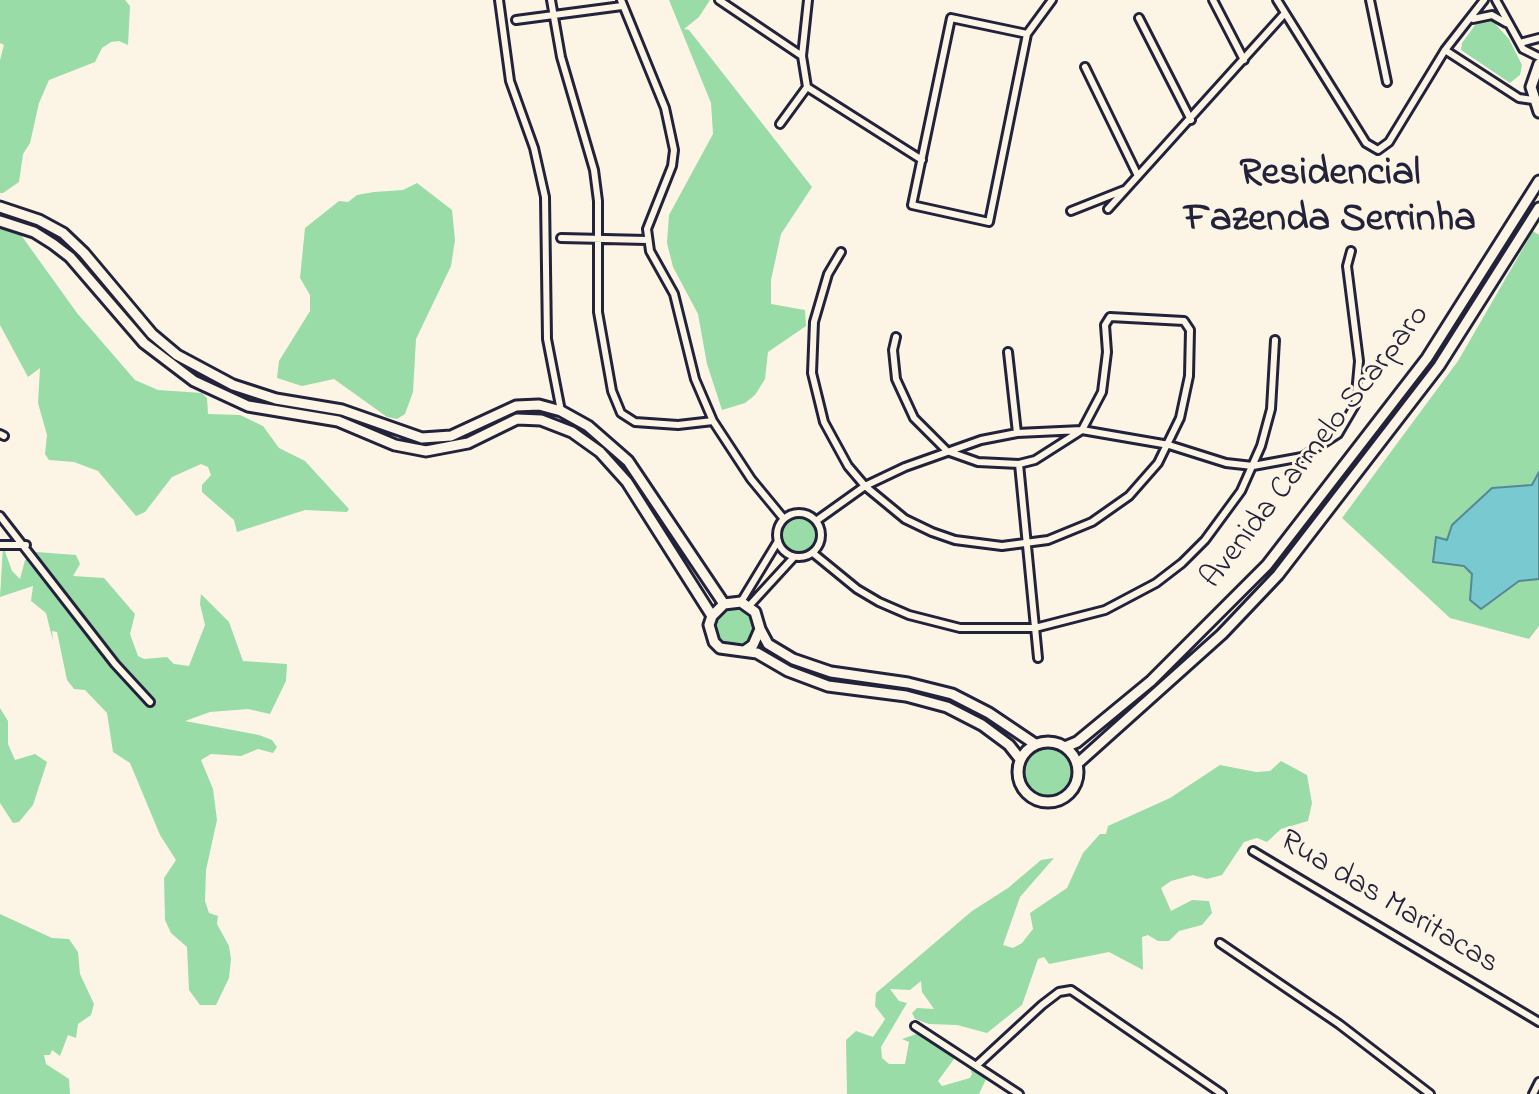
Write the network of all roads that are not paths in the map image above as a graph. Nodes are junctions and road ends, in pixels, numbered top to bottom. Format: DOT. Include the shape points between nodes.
graph roads {
  1 [pos="499,0"];
  2 [pos="551,0"];
  3 [pos="719,0"];
  4 [pos="808,0"];
  5 [pos="1052,0"];
  6 [pos="1213,0"];
  7 [pos="1277,0"];
  8 [pos="1370,0"];
  9 [pos="1484,0"];
  10 [pos="1496,0"];
  11 [pos="622,3"];
  12 [pos="1285,13"];
  13 [pos="552,16"];
  14 [pos="1139,18"];
  15 [pos="516,20"];
  16 [pos="1470,20"];
  17 [pos="1511,29"];
  18 [pos="1027,34"];
  19 [pos="1539,38"];
  20 [pos="1520,43"];
  21 [pos="1445,50"];
  22 [pos="802,56"];
  23 [pos="1539,57"];
  24 [pos="1244,60"];
  25 [pos="1539,64"];
  26 [pos="1085,67"];
  27 [pos="1387,82"];
  28 [pos="807,87"];
  29 [pos="1533,100"];
  30 [pos="1539,112"];
  31 [pos="1191,120"];
  32 [pos="780,124"];
  33 [pos="922,160"];
  34 [pos="1138,176"];
  35 [pos="1539,181"];
  36 [pos="1127,188"];
  37 [pos="0,207"];
  38 [pos="1539,208"];
  39 [pos="1108,209"];
  40 [pos="1071,211"];
  41 [pos="0,221"];
  42 [pos="561,238"];
  43 [pos="599,240"];
  44 [pos="647,240"];
  45 [pos="1351,251"];
  46 [pos="841,252"];
  47 [pos="896,337"];
  48 [pos="1275,340"];
  49 [pos="1008,352"];
  50 [pos="561,411"];
  51 [pos="713,421"];
  52 [pos="1082,430"];
  53 [pos="1017,433"];
  54 [pos="1169,445"];
  55 [pos="947,451"];
  56 [pos="1019,464"];
  57 [pos="1253,466"];
  58 [pos="865,486"];
  59 [pos="0,516"];
  60 [pos="784,519"];
  61 [pos="816,521"];
  62 [pos="778,541"];
  63 [pos="0,545"];
  64 [pos="26,545"];
  65 [pos="1027,545"];
  66 [pos="813,553"];
  67 [pos="794,557"];
  68 [pos="724,604"];
  69 [pos="745,604"];
  70 [pos="712,616"];
  71 [pos="1035,628"];
  72 [pos="760,629"];
  73 [pos="746,650"];
  74 [pos="1038,658"];
  75 [pos="150,702"];
  76 [pos="1035,744"];
  77 [pos="1065,747"];
  78 [pos="1020,759"];
  79 [pos="1077,764"];
  80 [pos="1253,851"];
  81 [pos="1220,943"];
  82 [pos="1539,1022"];
  83 [pos="915,1026"];
  84 [pos="977,1065"];
  85 [pos="1539,1082"];
  86 [pos="1019,1094"];
  87 [pos="1222,1094"];
  88 [pos="1430,1094"];
  89 [pos="1533,1094"];
  1 -- 50 [label="street" via="510,81 545,197 546,327"];
  2 -- 13 [label="street"];
  3 -- 22 [label="street"];
  4 -- 22 [label="street"];
  5 -- 18 [label="street"];
  6 -- 24 [label="street"];
  7 -- 12 [label="street"];
  8 -- 27 [label="street"];
  9 -- 16 [label="street"];
  10 -- 17 [label="street"];
  11 -- 13 [label="street"];
  11 -- 44 [label="street" via="665,108 674,150 650,215"];
  12 -- 21 [label="street" via="1366,143 1378,150 1389,142"];
  12 -- 24 [label="street"];
  13 -- 15 [label="street"];
  13 -- 43 [label="street" via="589,146"];
  14 -- 31 [label="street"];
  16 -- 17 [label="street" via="1492,15"];
  16 -- 21 [label="street"];
  17 -- 20 [label="street"];
  18 -- 33 [label="street" via="951,18"];
  18 -- 33 [label="street" via="989,222 912,205"];
  19 -- 20 [label="street"];
  20 -- 23 [label="street" via="1528,54"];
  21 -- 29 [label="street" via="1519,98"];
  22 -- 28 [label="street"];
  24 -- 31 [label="street"];
  25 -- 29 [label="main road" via="1531,87"];
  26 -- 34 [label="street"];
  28 -- 32 [label="street"];
  28 -- 33 [label="street"];
  29 -- 30 [label="main road"];
  31 -- 34 [label="street"];
  34 -- 36 [label="street"];
  35 -- 77 [label="main road, Avenida Carmelo Scarparo" via="1427,358 1267,565 1151,681"];
  36 -- 39 [label="street"];
  36 -- 40 [label="street"];
  37 -- 50 [label="main road" via="63,233 152,334 177,355 233,385 276,399 342,410 422,438 451,436 516,406"];
  38 -- 79 [label="main road, Avenida Carmelo Scarparo" via="1439,366 1278,575 1222,634"];
  41 -- 70 [label="main road" via="53,244 152,350 194,381 248,406 338,421 395,445 426,451 468,443 517,419 541,420 572,432 600,452 627,482"];
  42 -- 43 [label="street"];
  43 -- 44 [label="street"];
  43 -- 51 [label="street" via="600,325 621,413 650,424"];
  44 -- 51 [label="street" via="679,308 691,366"];
  45 -- 57 [label="street" via="1347,266 1359,361 1350,417 1330,441 1302,457"];
  46 -- 58 [label="street" via="819,298 812,373 835,444"];
  47 -- 55 [label="street" via="893,364 900,393 914,418"];
  48 -- 57 [label="street" via="1271,409"];
  49 -- 53 [label="street"];
  50 -- 68 [label="main road" via="588,426 628,461"];
  51 -- 60 [label="street"];
  52 -- 53 [label="street"];
  52 -- 54 [label="street"];
  52 -- 54 [label="street" via="1102,392 1107,319 1179,319 1190,330 1189,376"];
  52 -- 56 [label="street" via="1053,451"];
  53 -- 55 [label="street"];
  54 -- 57 [label="street"];
  54 -- 65 [label="street" via="1146,479 1111,510 1072,532"];
  55 -- 56 [label="street" via="978,462"];
  55 -- 58 [label="street"];
  56 -- 65 [label="street"];
  57 -- 71 [label="street" via="1205,540 1156,583 1105,610"];
  58 -- 61 [label="street"];
  58 -- 65 [label="street" via="905,519 932,532 978,545"];
  59 -- 64 [label="street"];
  60 -- 61 [label="street" via="803,513"];
  60 -- 62 [label="street"];
  61 -- 66 [label="street" via="821,540"];
  62 -- 67 [label="street"];
  62 -- 69 [label="street"];
  63 -- 64 [label="street"];
  64 -- 75 [label="street"];
  65 -- 71 [label="street"];
  66 -- 67 [label="street"];
  66 -- 71 [label="street" via="857,589 909,615 960,628"];
  67 -- 69 [label="street"];
  68 -- 69 [label="main road"];
  68 -- 70 [label="main road"];
  69 -- 72 [label="main road" via="755,612"];
  70 -- 73 [label="main road" via="714,642 728,651"];
  71 -- 74 [label="street"];
  72 -- 73 [label="main road"];
  72 -- 76 [label="main road" via="768,644 793,659 831,672 952,694"];
  73 -- 78 [label="main road" via="828,686 947,707 982,725"];
  76 -- 77 [label="main road"];
  76 -- 78 [label="main road"];
  77 -- 79 [label="main road"];
  78 -- 79 [label="main road" via="1018,780 1040,801 1061,800 1070,793"];
  80 -- 82 [label="street, Rua das Maritacas"];
  81 -- 88 [label="street"];
  83 -- 84 [label="street"];
  84 -- 86 [label="street"];
  84 -- 87 [label="street" via="1042,1005 1071,990"];
  85 -- 89 [label="street"];
}
